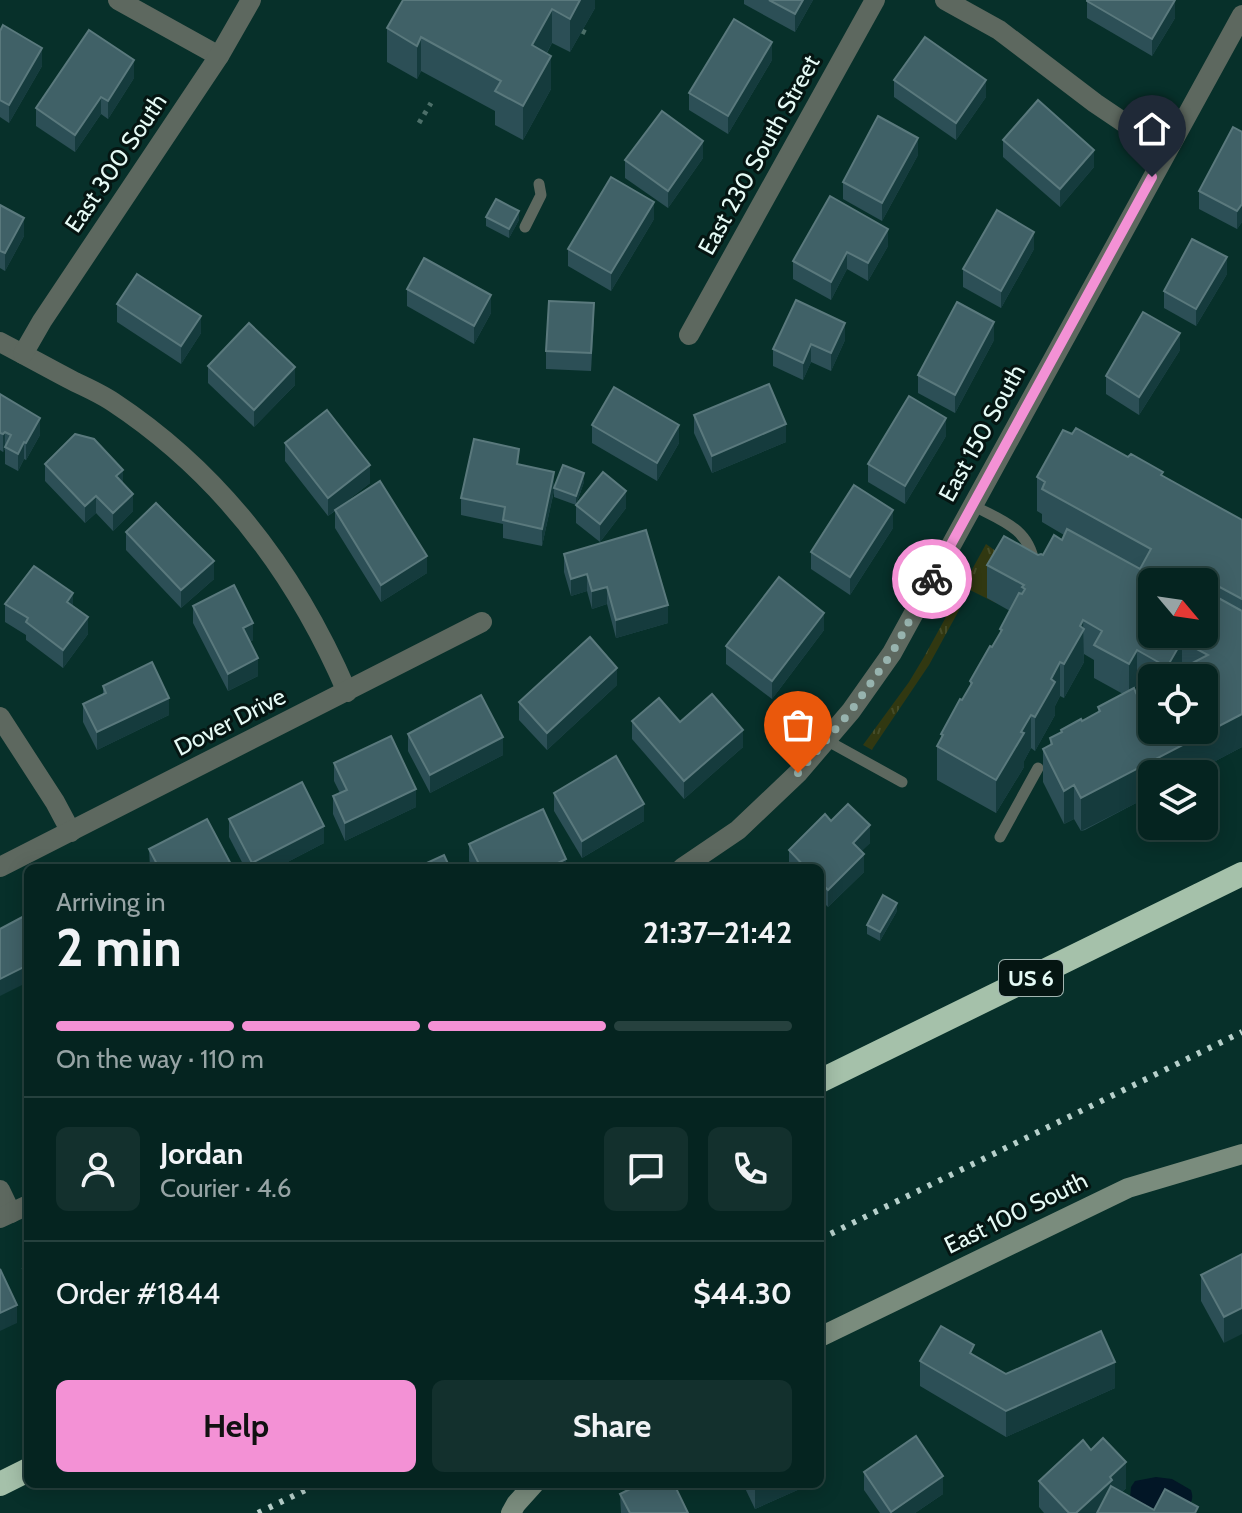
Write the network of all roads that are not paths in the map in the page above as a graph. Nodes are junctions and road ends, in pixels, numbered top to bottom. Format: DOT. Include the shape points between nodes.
graph roads {
  1 [pos="118,0"];
  2 [pos="251,0"];
  3 [pos="875,0"];
  4 [pos="945,0"];
  5 [pos="1242,15"];
  6 [pos="219,56"];
  7 [pos="1166,151"];
  8 [pos="539,184"];
  9 [pos="525,227"];
  10 [pos="689,335"];
  11 [pos="0,342"];
  12 [pos="23,354"];
  13 [pos="972,505"];
  14 [pos="1030,575"];
  15 [pos="482,622"];
  16 [pos="347,692"];
  17 [pos="0,717"];
  18 [pos="826,740"];
  19 [pos="1038,768"];
  20 [pos="902,782"];
  21 [pos="71,832"];
  22 [pos="1000,837"];
  23 [pos="688,864"];
  24 [pos="0,867"];
  25 [pos="1242,874"];
  26 [pos="824,1079"];
  27 [pos="1242,1154"];
  28 [pos="0,1190"];
  29 [pos="13,1212"];
  30 [pos="824,1335"];
  31 [pos="24,1472"];
  32 [pos="0,1484"];
  33 [pos="530,1488"];
  34 [pos="511,1513"];
  1 -- 6 [label="street"];
  2 -- 6 [label="street, East 300 South"];
  3 -- 10 [label="street, East 230 South Street"];
  4 -- 7 [label="street" via="999,30"];
  5 -- 7 [label="street, East 150 South"];
  6 -- 12 [label="street, East 300 South"];
  7 -- 13 [label="street, East 150 South"];
  8 -- 9 [label="lane" via="541,195"];
  11 -- 12 [label="street"];
  12 -- 16 [label="street" via="111,401 198,470 285,573"];
  13 -- 14 [label="lane" via="1027,540 1034,567"];
  13 -- 18 [label="street, East 150 South" via="892,653"];
  15 -- 16 [label="street, Dover Drive"];
  16 -- 21 [label="street, Dover Drive"];
  17 -- 21 [label="street"];
  18 -- 20 [label="lane"];
  18 -- 23 [label="street, East 150 South" via="738,830"];
  19 -- 22 [label="lane"];
  21 -- 24 [label="street, Dover Drive"];
  25 -- 26 [label="highway, US 6"];
  27 -- 30 [label="street, East 100 South" via="1128,1188"];
  28 -- 29 [label="street"];
  31 -- 32 [label="highway"];
  33 -- 34 [label="street"];
}
